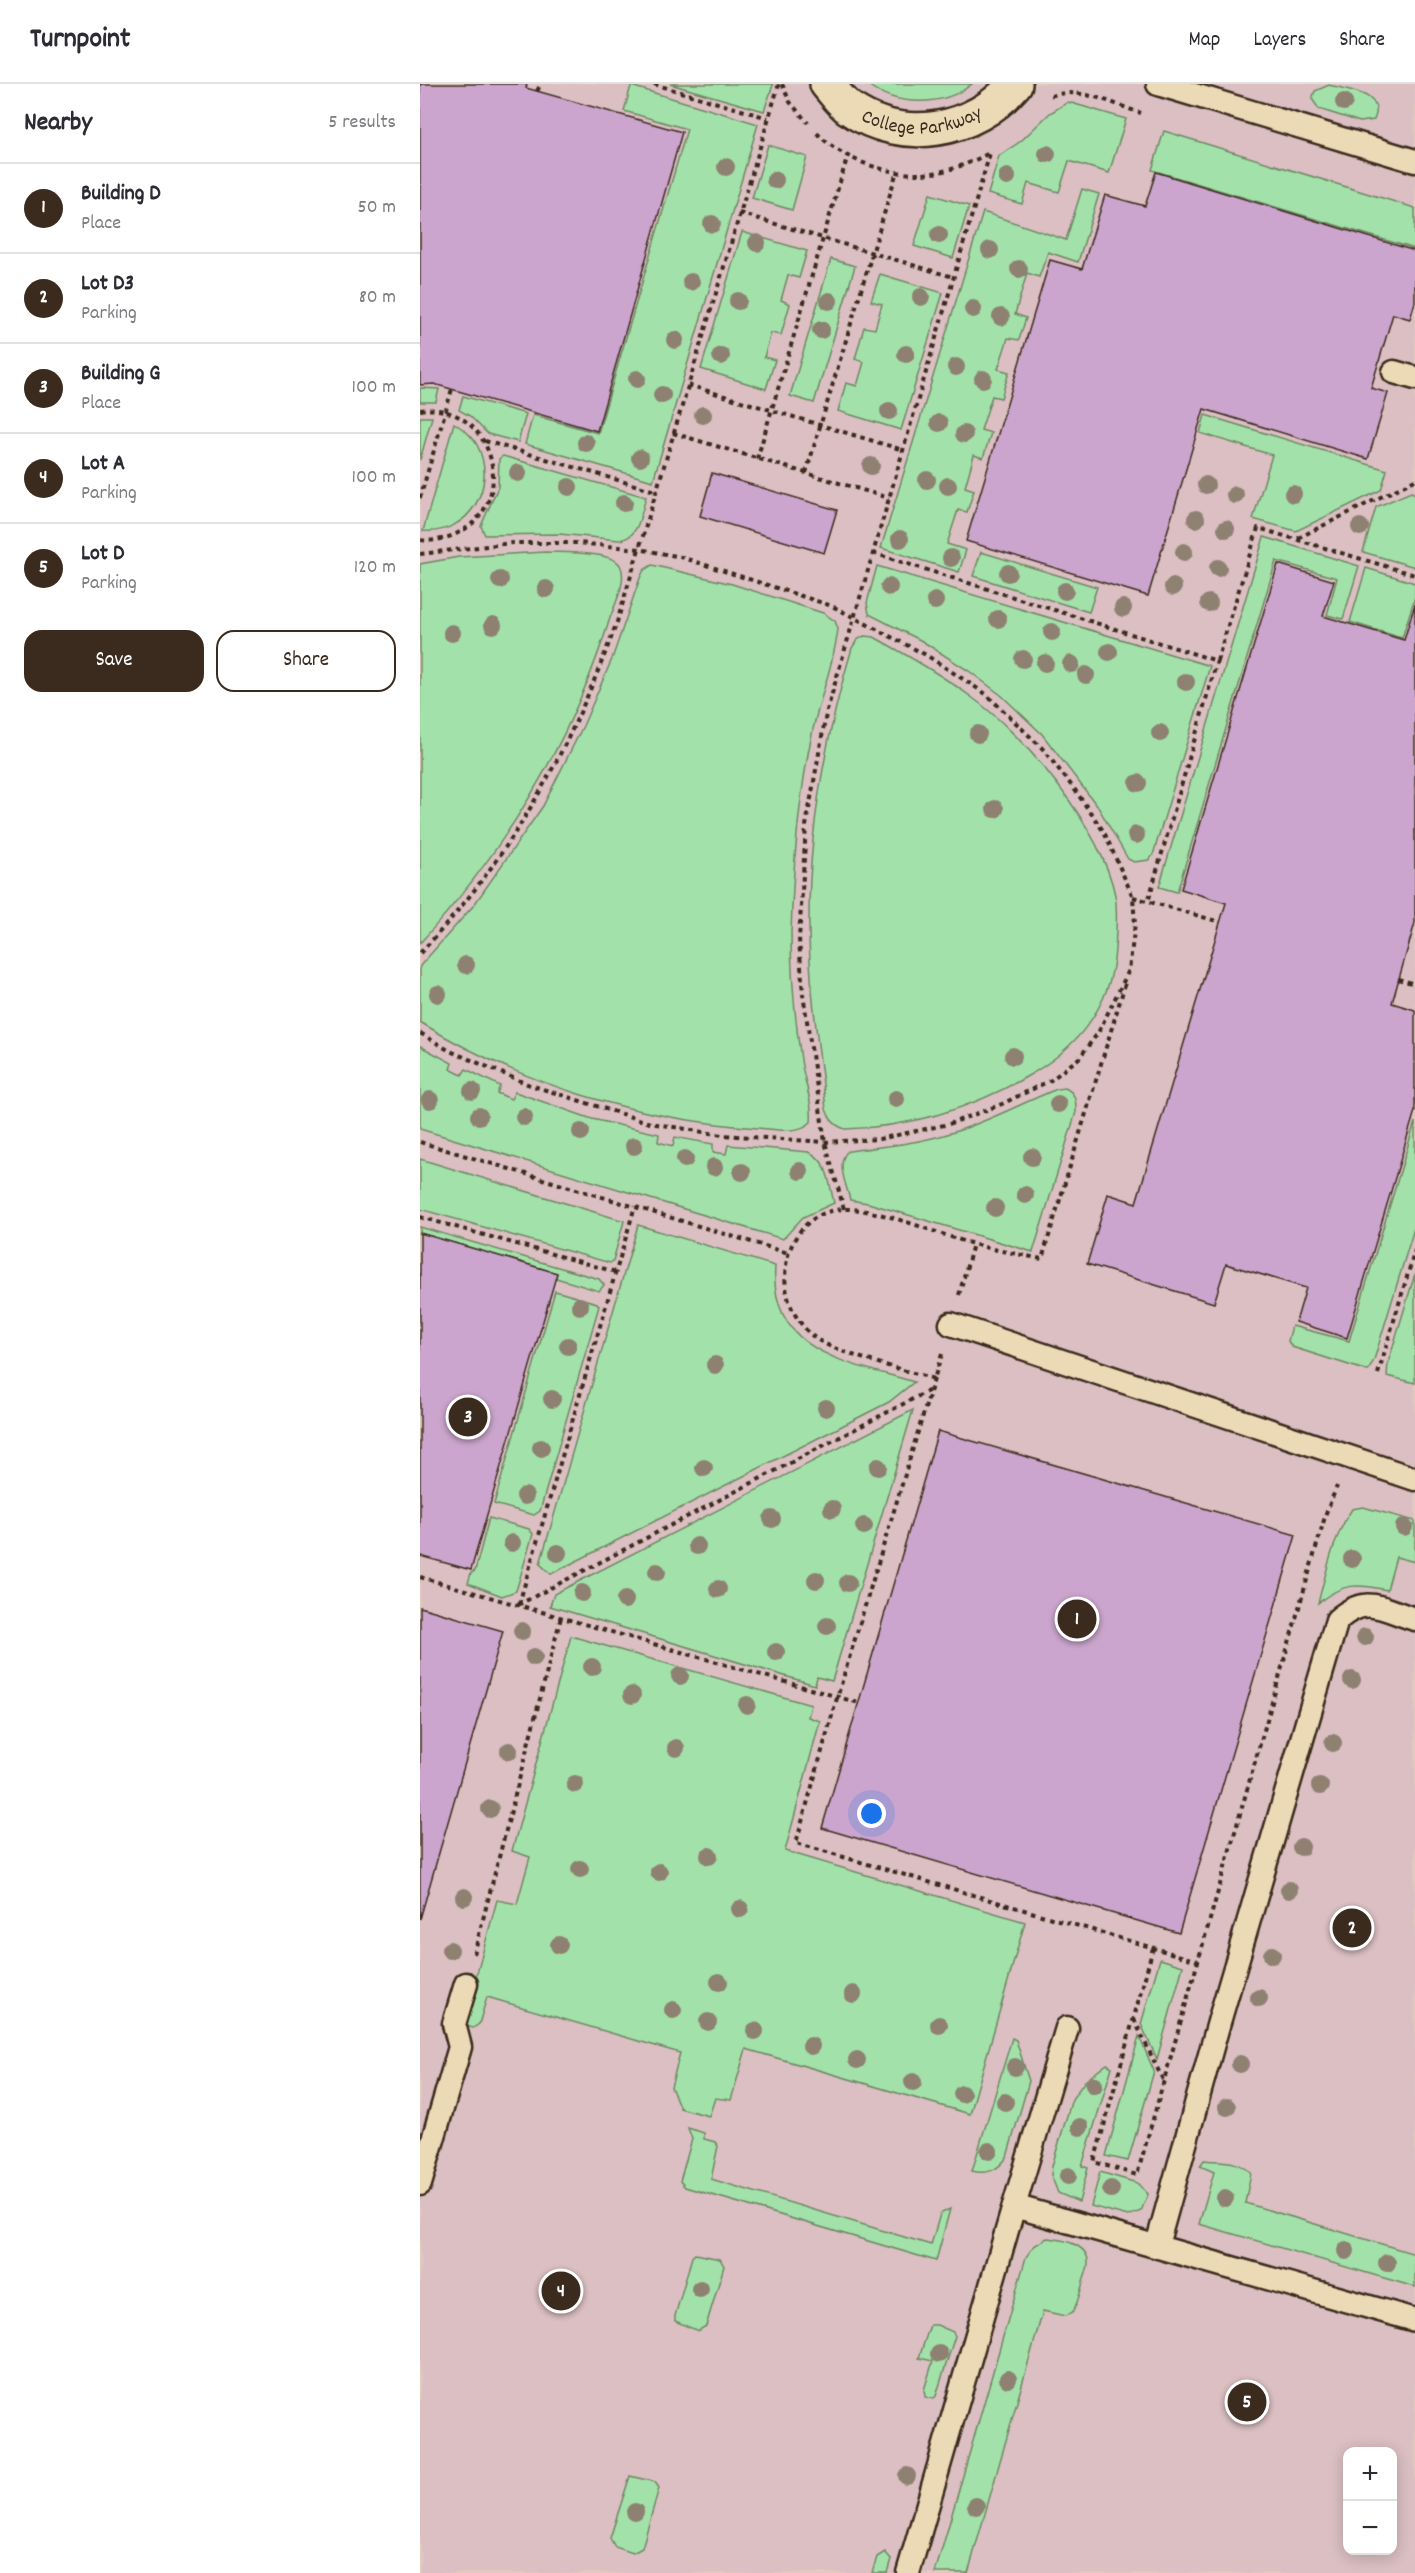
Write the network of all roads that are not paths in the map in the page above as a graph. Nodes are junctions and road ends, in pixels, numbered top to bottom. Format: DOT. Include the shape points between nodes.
graph roads {
  1 [pos="827,84"];
  2 [pos="1015,84"];
  3 [pos="1170,86"];
  4 [pos="1415,161"];
  5 [pos="951,1324"];
  6 [pos="1415,1479"];
  7 [pos="1415,1619"];
  8 [pos="466,1984"];
  9 [pos="1067,2028"];
  10 [pos="420,2184"];
  11 [pos="1014,2206"];
  12 [pos="1157,2245"];
  13 [pos="1415,2320"];
  14 [pos="908,2573"];
  1 -- 2 [label="street, College Parkway" via="848,107 885,126 926,131 966,122 1001,100"];
  3 -- 4 [label="lane"];
  5 -- 6 [label="lane"];
  7 -- 12 [label="lane" via="1364,1604 1350,1608 1337,1620"];
  8 -- 10 [label="lane" via="454,2024 460,2047"];
  9 -- 11 [label="lane"];
  11 -- 12 [label="lane"];
  11 -- 14 [label="lane"];
  12 -- 13 [label="lane"];
}
